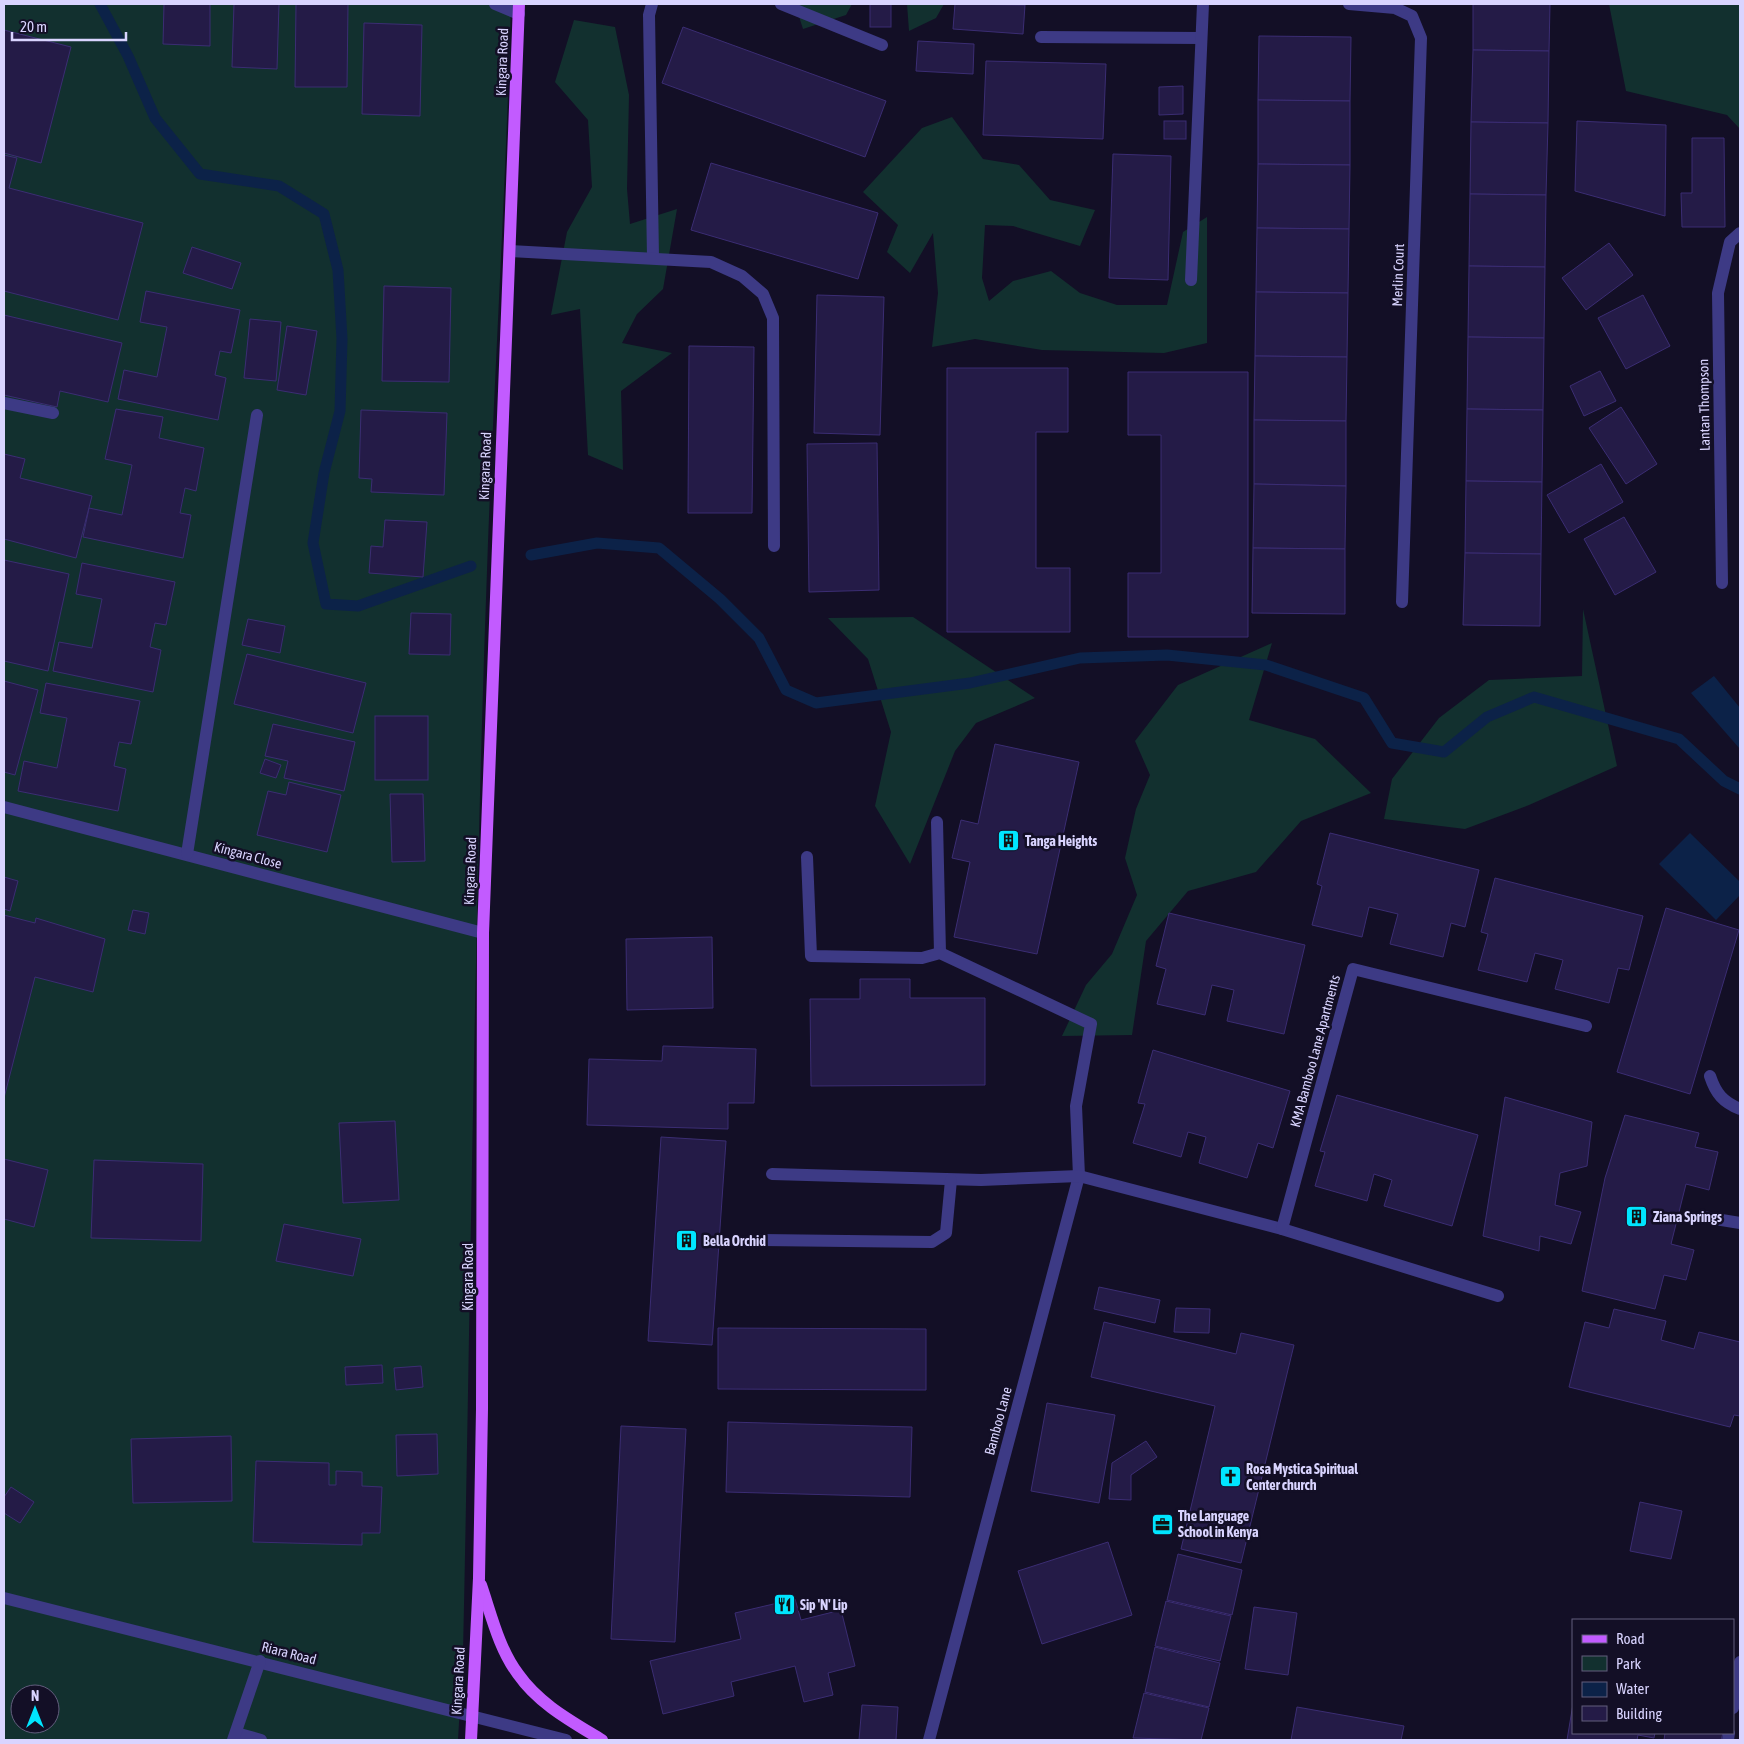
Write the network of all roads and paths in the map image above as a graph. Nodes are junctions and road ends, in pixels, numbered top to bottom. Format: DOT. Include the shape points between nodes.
graph roads {
  1 [pos="494,4"];
  2 [pos="652,4"];
  3 [pos="780,4"];
  4 [pos="1203,4"];
  5 [pos="1349,4"];
  6 [pos="519,9"];
  7 [pos="1041,37"];
  8 [pos="1201,38"];
  9 [pos="882,45"];
  10 [pos="1740,233"];
  11 [pos="510,251"];
  12 [pos="653,257"];
  13 [pos="1191,280"];
  14 [pos="4,403"];
  15 [pos="53,413"];
  16 [pos="257,415"];
  17 [pos="774,546"];
  18 [pos="1722,583"];
  19 [pos="1402,602"];
  20 [pos="4,807"];
  21 [pos="937,822"];
  22 [pos="187,854"];
  23 [pos="808,857"];
  24 [pos="483,933"];
  25 [pos="940,953"];
  26 [pos="1586,1026"];
  27 [pos="1710,1076"];
  28 [pos="1740,1110"];
  29 [pos="772,1174"];
  30 [pos="1079,1176"];
  31 [pos="951,1180"];
  32 [pos="1702,1217"];
  33 [pos="1740,1223"];
  34 [pos="1282,1229"];
  35 [pos="760,1240"];
  36 [pos="1498,1296"];
  37 [pos="479,1578"];
  38 [pos="4,1598"];
  39 [pos="260,1661"];
  40 [pos="1740,1662"];
  41 [pos="1734,1701"];
  42 [pos="471,1714"];
  43 [pos="234,1737"];
  44 [pos="262,1740"];
  45 [pos="471,1740"];
  46 [pos="566,1740"];
  47 [pos="602,1740"];
  48 [pos="929,1740"];
  1 -- 6 [label="street"];
  2 -- 12 [label="street" via="649,15"];
  3 -- 9 [label="street"];
  4 -- 8 [label="street"];
  5 -- 19 [label="street, Merlin Court" via="1395,8 1412,16 1421,38"];
  6 -- 11 [label="main road, Kingara Road"];
  7 -- 8 [label="street"];
  8 -- 13 [label="street"];
  10 -- 18 [label="street, Lantan Thompson" via="1730,242 1718,293"];
  11 -- 12 [label="street"];
  11 -- 24 [label="main road, Kingara Road"];
  12 -- 17 [label="street" via="711,262 742,276 763,294 773,318"];
  14 -- 15 [label="street"];
  16 -- 22 [label="street"];
  20 -- 22 [label="street, Kingara Close"];
  21 -- 25 [label="street"];
  22 -- 24 [label="street, Kingara Close"];
  23 -- 25 [label="street" via="811,956 922,958"];
  24 -- 37 [label="main road, Kingara Road"];
  25 -- 30 [label="street, Bamboo Lane" via="1091,1024 1076,1106"];
  26 -- 34 [label="street, KMA Bamboo Lane Apartments" via="1353,969"];
  27 -- 28 [label="street" via="1716,1094"];
  29 -- 31 [label="street"];
  30 -- 31 [label="street"];
  30 -- 34 [label="street"];
  30 -- 48 [label="street, Bamboo Lane"];
  31 -- 35 [label="street" via="946,1232 932,1242"];
  32 -- 33 [label="street"];
  34 -- 36 [label="street"];
  37 -- 42 [label="main road, Kingara Road"];
  37 -- 47 [label="main road" via="500,1638 517,1673 557,1712"];
  38 -- 39 [label="street, Riara Road"];
  39 -- 42 [label="street, Riara Road"];
  39 -- 43 [label="street"];
  40 -- 41 [label="street"];
  42 -- 45 [label="main road, Kingara Road"];
  42 -- 46 [label="street, Riara Road"];
  43 -- 44 [label="street"];
}
